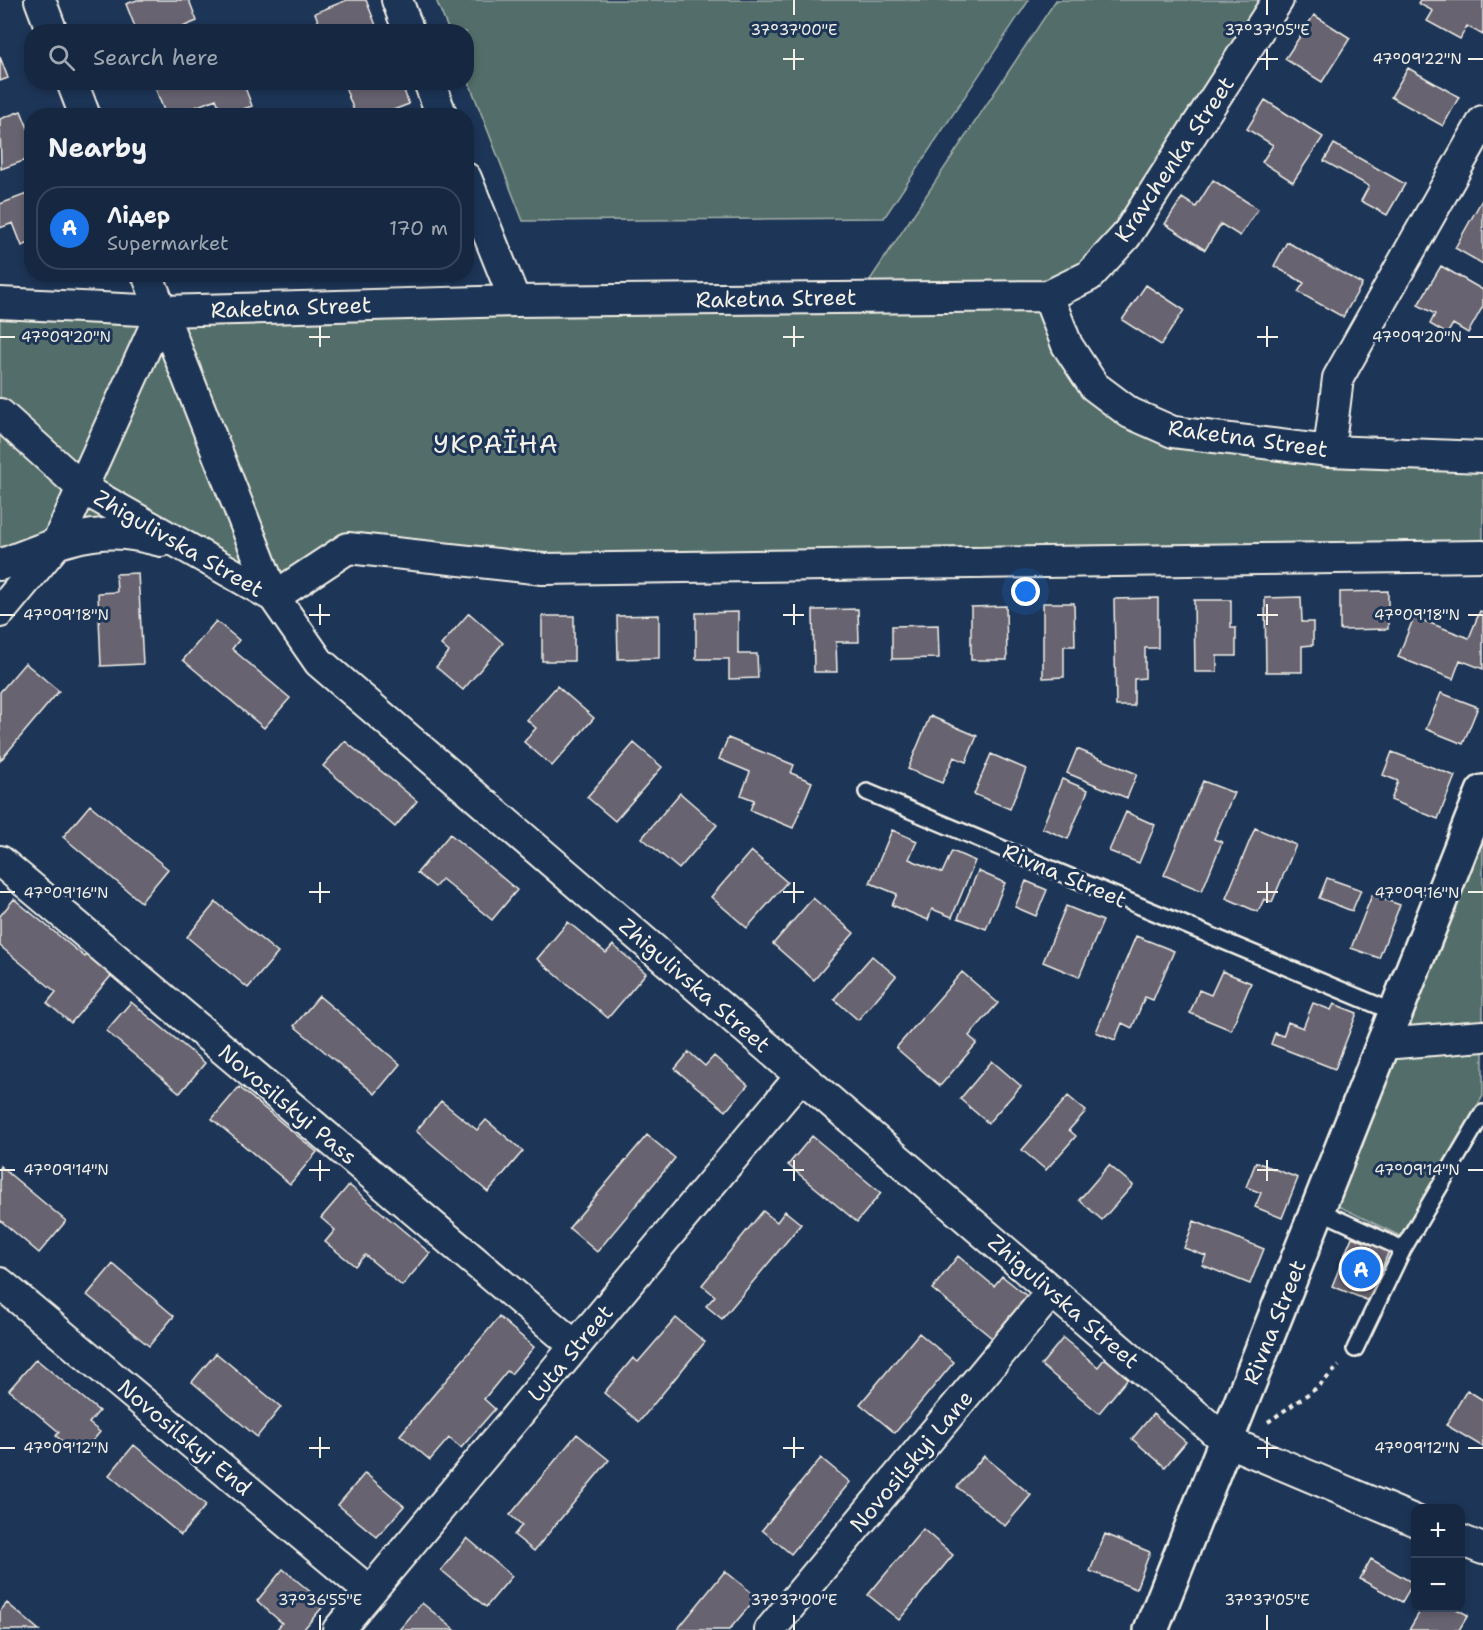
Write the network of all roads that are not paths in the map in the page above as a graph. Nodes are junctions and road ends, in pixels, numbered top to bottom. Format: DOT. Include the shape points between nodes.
graph roads {
  1 [pos="40,0"];
  2 [pos="397,0"];
  3 [pos="1278,0"];
  4 [pos="49,24"];
  5 [pos="406,24"];
  6 [pos="75,90"];
  7 [pos="432,90"];
  8 [pos="82,108"];
  9 [pos="439,108"];
  10 [pos="1483,121"];
  11 [pos="474,198"];
  12 [pos="150,282"];
  13 [pos="1048,296"];
  14 [pos="515,301"];
  15 [pos="0,303"];
  16 [pos="162,311"];
  17 [pos="0,414"];
  18 [pos="1329,451"];
  19 [pos="1483,457"];
  20 [pos="82,488"];
  21 [pos="57,543"];
  22 [pos="179,544"];
  23 [pos="1483,556"];
  24 [pos="0,565"];
  25 [pos="274,597"];
  26 [pos="0,612"];
  27 [pos="867,792"];
  28 [pos="1483,792"];
  29 [pos="0,861"];
  30 [pos="1396,1013"];
  31 [pos="1483,1036"];
  32 [pos="1383,1044"];
  33 [pos="801,1076"];
  34 [pos="1483,1113"];
  35 [pos="1318,1210"];
  36 [pos="1404,1249"];
  37 [pos="0,1283"];
  38 [pos="1052,1291"];
  39 [pos="575,1346"];
  40 [pos="1355,1349"];
  41 [pos="1226,1441"];
  42 [pos="1411,1519"];
  43 [pos="1465,1542"];
  44 [pos="1483,1549"];
  45 [pos="370,1592"];
  46 [pos="338,1630"];
  47 [pos="770,1630"];
  48 [pos="1151,1630"];
  1 -- 4 [label="street"];
  2 -- 5 [label="street"];
  3 -- 13 [label="street, Kravchenka Street" via="1126,236 1089,276"];
  6 -- 8 [label="street"];
  7 -- 9 [label="street"];
  10 -- 18 [label="street" via="1338,378"];
  11 -- 14 [label="street"];
  12 -- 16 [label="street"];
  13 -- 14 [label="street, Raketna Street"];
  13 -- 18 [label="street, Raketna Street" via="1066,345 1094,386 1130,413 1173,432"];
  14 -- 16 [label="street, Raketna Street"];
  15 -- 16 [label="street, Raketna Street"];
  16 -- 20 [label="street"];
  16 -- 25 [label="street"];
  17 -- 20 [label="street, Zhigulivska Street"];
  18 -- 19 [label="street, Raketna Street"];
  20 -- 21 [label="street"];
  20 -- 22 [label="street, Zhigulivska Street"];
  21 -- 22 [label="street" via="101,534 125,534"];
  21 -- 24 [label="street"];
  21 -- 26 [label="street"];
  22 -- 25 [label="street, Zhigulivska Street"];
  23 -- 25 [label="street" via="543,569 348,548"];
  25 -- 33 [label="street, Zhigulivska Street" via="319,662"];
  27 -- 30 [label="lane, Rivna Street"];
  28 -- 30 [label="street, Rivna Street"];
  29 -- 39 [label="street, Novosilskyi Pass"];
  30 -- 32 [label="street, Rivna Street"];
  31 -- 32 [label="street"];
  32 -- 35 [label="street, Rivna Street"];
  33 -- 38 [label="street, Zhigulivska Street"];
  33 -- 39 [label="street, Luta Street"];
  34 -- 36 [label="lane"];
  35 -- 36 [label="lane"];
  35 -- 41 [label="street, Rivna Street"];
  36 -- 40 [label="lane"];
  37 -- 45 [label="street, Novosilskyi End"];
  38 -- 41 [label="street, Zhigulivska Street"];
  38 -- 47 [label="street, Novosilskyi Lane"];
  39 -- 45 [label="street, Luta Street"];
  41 -- 42 [label="street, Zhigulivska Street"];
  41 -- 48 [label="street, Rivna Street"];
  43 -- 44 [label="street"];
  45 -- 46 [label="street, Luta Street"];
}
